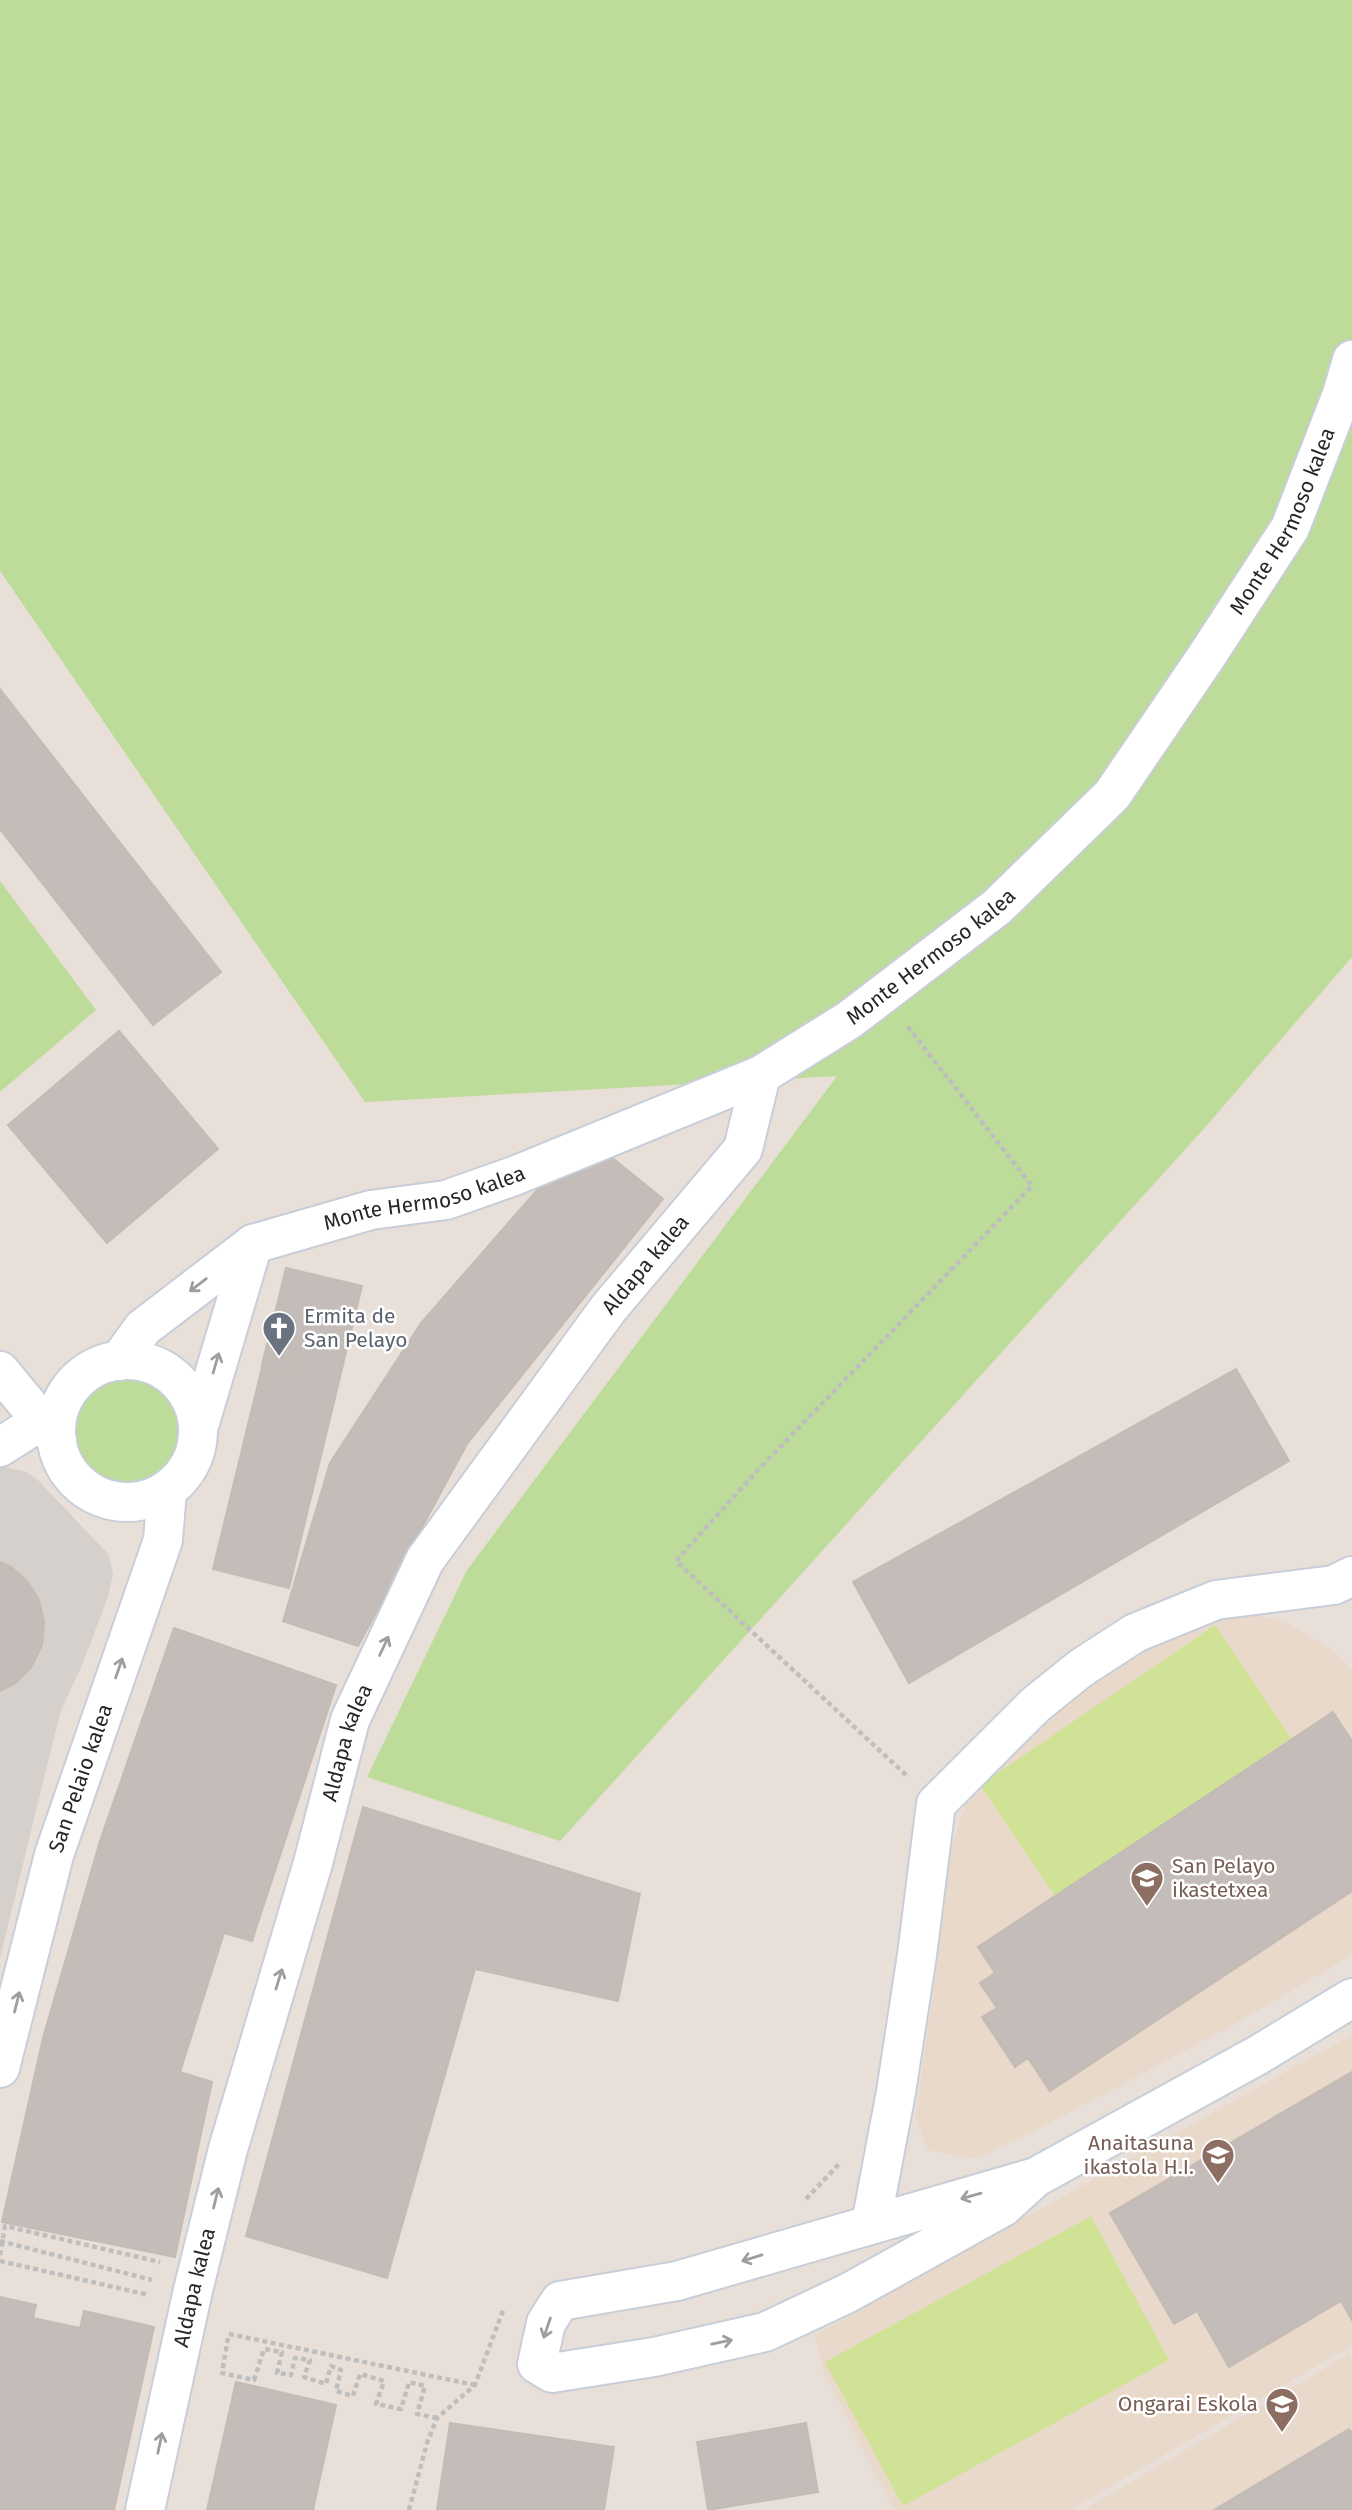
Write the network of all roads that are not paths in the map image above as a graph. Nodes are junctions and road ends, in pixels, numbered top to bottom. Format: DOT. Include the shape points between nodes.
graph roads {
  1 [pos="1352,360"];
  2 [pos="761,1074"];
  3 [pos="253,1244"];
  4 [pos="119,1361"];
  5 [pos="0,1371"];
  6 [pos="198,1429"];
  7 [pos="49,1431"];
  8 [pos="0,1447"];
  9 [pos="167,1491"];
  10 [pos="1352,1576"];
  11 [pos="1352,1998"];
  12 [pos="0,2068"];
  13 [pos="1036,2177"];
  14 [pos="872,2224"];
  15 [pos="145,2510"];
  1 -- 2 [label="street, Monte Hermoso kalea" via="1290,528 1112,795 997,907 849,1020"];
  2 -- 3 [label="street, Monte Hermoso kalea" via="446,1200 371,1210"];
  15 -- 2 [label="street, Aldapa kalea, one-way" via="182,2288 313,1863 350,1720 425,1560 608,1309 743,1149"];
  3 -- 4 [label="street, Monte Hermoso kalea, one-way" via="143,1328"];
  6 -- 3 [label="street, one-way"];
  4 -- 6 [label="street" via="142,1362 182,1385"];
  4 -- 7 [label="street" via="97,1367 79,1379"];
  5 -- 7 [label="street"];
  6 -- 9 [label="street" via="195,1452 184,1474"];
  7 -- 8 [label="street"];
  7 -- 9 [label="street" via="78,1483 97,1496 121,1503"];
  12 -- 9 [label="street, San Pelaio kalea, one-way" via="54,1855 163,1540"];
  10 -- 14 [label="street" via="1335,1585 1216,1600 1135,1633 1035,1705 936,1804 918,1955"];
  11 -- 13 [label="street"];
  13 -- 14 [label="street, one-way"];
  14 -- 13 [label="street, one-way" via="677,2281 559,2301 547,2323 537,2364 552,2373 654,2357 765,2332 848,2293 1003,2207"];
}
